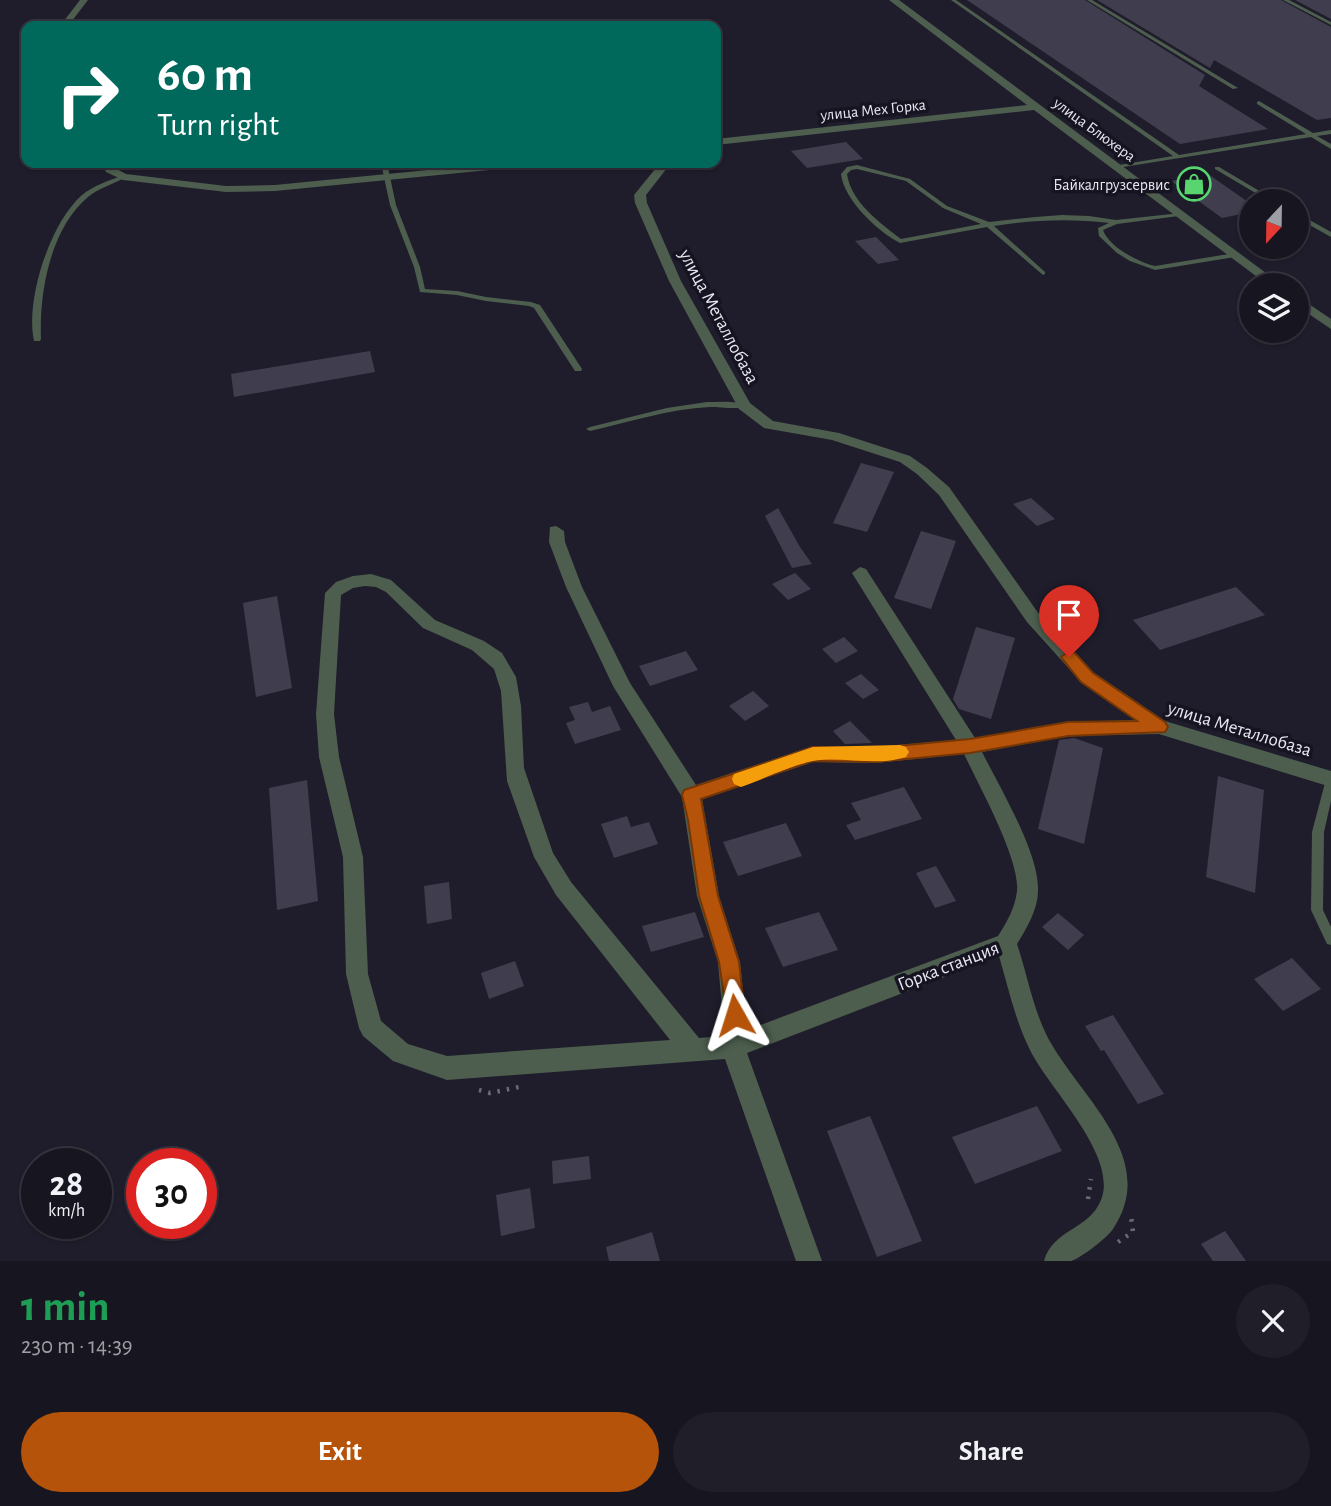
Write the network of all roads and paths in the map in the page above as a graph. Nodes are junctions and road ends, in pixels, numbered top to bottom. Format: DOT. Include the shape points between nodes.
graph roads {
  1 [pos="84,0"];
  2 [pos="893,0"];
  3 [pos="953,0"];
  4 [pos="1089,0"];
  5 [pos="1285,0"];
  6 [pos="68,21"];
  7 [pos="1331,24"];
  8 [pos="1235,88"];
  9 [pos="1259,103"];
  10 [pos="1035,107"];
  11 [pos="1331,132"];
  12 [pos="1311,135"];
  13 [pos="721,141"];
  14 [pos="1331,147"];
  15 [pos="1176,156"];
  16 [pos="1119,167"];
  17 [pos="109,168"];
  18 [pos="385,168"];
  19 [pos="483,168"];
  20 [pos="662,168"];
  21 [pos="1217,168"];
  22 [pos="123,177"];
  23 [pos="388,178"];
  24 [pos="1253,189"];
  25 [pos="1179,214"];
  26 [pos="1116,222"];
  27 [pos="1309,222"];
  28 [pos="988,224"];
  29 [pos="1331,235"];
  30 [pos="1235,255"];
  31 [pos="1043,273"];
  32 [pos="1260,273"];
  33 [pos="1309,309"];
  34 [pos="1331,326"];
  35 [pos="37,339"];
  36 [pos="578,369"];
  37 [pos="744,406"];
  38 [pos="590,429"];
  39 [pos="556,531"];
  40 [pos="859,573"];
  41 [pos="1159,727"];
  42 [pos="970,746"];
  43 [pos="1331,779"];
  44 [pos="691,795"];
  45 [pos="1331,940"];
  46 [pos="1006,943"];
  47 [pos="733,1046"];
  48 [pos="694,1049"];
  49 [pos="1093,1166"];
  50 [pos="1087,1205"];
  51 [pos="809,1261"];
  52 [pos="1057,1261"];
  1 -- 6 [label="street"];
  2 -- 10 [label="street, улица Блюхера"];
  3 -- 15 [label="lane"];
  4 -- 8 [label="lane"];
  5 -- 7 [label="lane"];
  9 -- 12 [label="lane"];
  10 -- 13 [label="street, улица Мех Горка"];
  10 -- 16 [label="street, улица Блюхера"];
  11 -- 12 [label="lane"];
  12 -- 14 [label="lane"];
  12 -- 15 [label="lane"];
  15 -- 16 [label="lane"];
  16 -- 25 [label="street, улица Блюхера"];
  17 -- 22 [label="street"];
  18 -- 23 [label="lane"];
  19 -- 23 [label="street"];
  20 -- 37 [label="street, улица Металлобаза" via="640,195 641,203 675,281"];
  21 -- 24 [label="lane"];
  22 -- 23 [label="street" via="226,188"];
  22 -- 35 [label="lane" via="83,198 59,231 37,296"];
  23 -- 36 [label="lane" via="422,291 537,307"];
  25 -- 26 [label="lane"];
  25 -- 30 [label="street, улица Блюхера"];
  26 -- 28 [label="lane" via="1066,216"];
  26 -- 30 [label="lane" via="1100,229 1101,235 1138,264 1156,268"];
  27 -- 29 [label="lane"];
  28 -- 28 [label="lane" via="945,207 893,174 857,167 843,176 856,201 900,241"];
  28 -- 31 [label="lane"];
  30 -- 32 [label="street, улица Блюхера"];
  33 -- 34 [label="street"];
  37 -- 38 [label="lane" via="700,406"];
  37 -- 41 [label="street, улица Металлобаза" via="779,428 844,439 905,459 922,471 944,491 1033,618 1087,677"];
  39 -- 44 [label="street" via="574,587 622,685"];
  40 -- 42 [label="street, Горка станция"];
  41 -- 42 [label="street" via="1068,729"];
  41 -- 43 [label="street, улица Металлобаза"];
  42 -- 44 [label="street" via="875,755 813,754"];
  42 -- 46 [label="street, Горка станция" via="1022,858 1028,889 1021,918"];
  43 -- 45 [label="lane" via="1318,832 1317,910"];
  44 -- 47 [label="street" via="708,896 729,962 736,1031"];
  46 -- 47 [label="street, Горка станция"];
  46 -- 52 [label="street" via="1040,1048 1089,1117 1117,1172 1113,1207 1102,1223 1059,1254"];
  47 -- 48 [label="street, Горка станция"];
  47 -- 51 [label="street"];
  48 -- 48 [label="street, Горка станция" via="447,1068 401,1053 371,1028 357,974 353,858 329,757 325,714 333,593 341,585 368,580 388,585 414,614 487,652 502,666 510,697 516,778 556,878 643,993"];
  49 -- 50 [label="path"];
}
